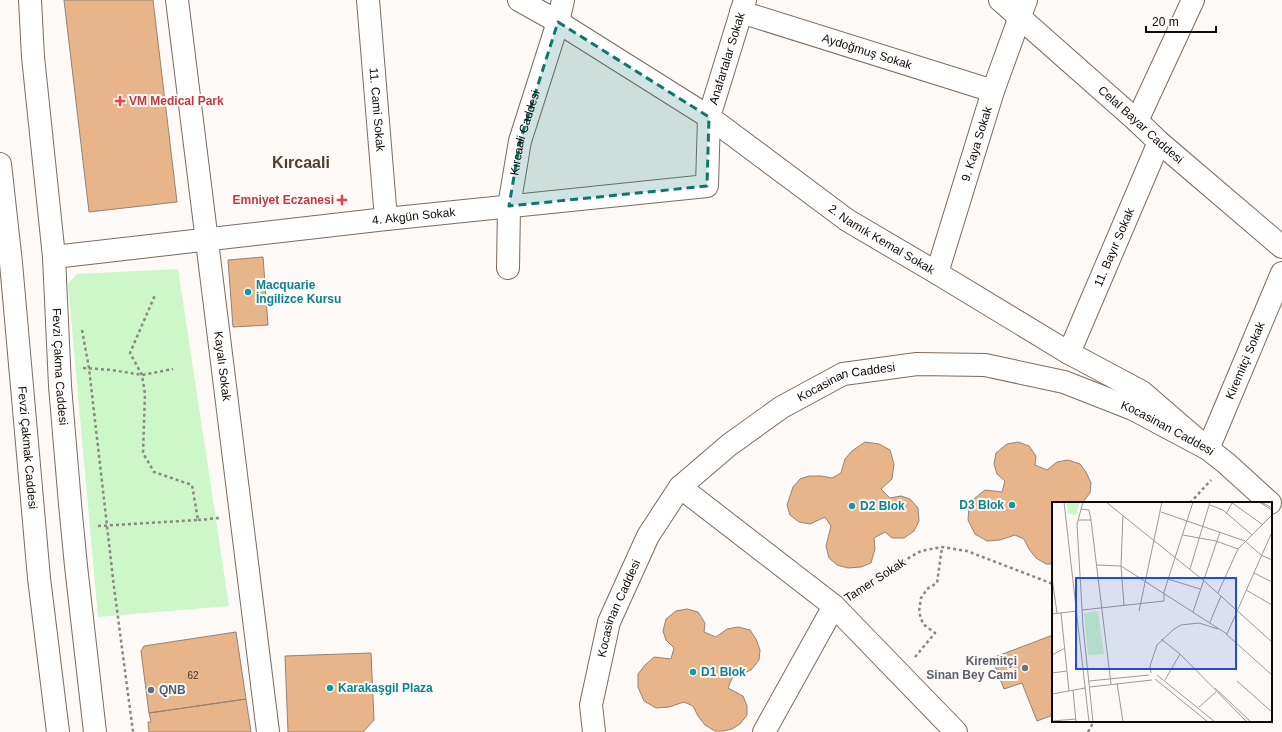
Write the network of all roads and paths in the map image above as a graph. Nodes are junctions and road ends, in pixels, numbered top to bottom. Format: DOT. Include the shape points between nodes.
graph roads {
  1 [pos="30,0"];
  2 [pos="177,0"];
  3 [pos="368,0"];
  4 [pos="519,0"];
  5 [pos="563,0"];
  6 [pos="1000,0"];
  7 [pos="1193,0"];
  8 [pos="743,6"];
  9 [pos="1023,8"];
  10 [pos="558,22"];
  11 [pos="993,91"];
  12 [pos="709,117"];
  13 [pos="1137,121"];
  14 [pos="1159,142"];
  15 [pos="0,164"];
  16 [pos="509,206"];
  17 [pos="386,219"];
  18 [pos="206,240"];
  19 [pos="1282,247"];
  20 [pos="54,258"];
  21 [pos="5,264"];
  22 [pos="508,268"];
  23 [pos="937,273"];
  24 [pos="1282,273"];
  25 [pos="156,295"];
  26 [pos="81,323"];
  27 [pos="1069,353"];
  28 [pos="83,368"];
  29 [pos="89,368"];
  30 [pos="173,369"];
  31 [pos="142,375"];
  32 [pos="1208,449"];
  33 [pos="1226,463"];
  34 [pos="680,487"];
  35 [pos="1191,502"];
  36 [pos="1270,502"];
  37 [pos="1272,504"];
  38 [pos="1282,514"];
  39 [pos="98,526"];
  40 [pos="107,526"];
  41 [pos="942,546"];
  42 [pos="1052,584"];
  43 [pos="834,606"];
  44 [pos="900,674"];
  45 [pos="1093,722"];
  46 [pos="58,732"];
  47 [pos="95,732"];
  48 [pos="134,732"];
  49 [pos="268,732"];
  50 [pos="594,732"];
  51 [pos="764,732"];
  52 [pos="956,732"];
  53 [pos="1088,732"];
  1 -- 20 [label="street, Fevzi Çakma Caddesi" via="32,57"];
  2 -- 18 [label="street, Kayalı Sokak"];
  3 -- 17 [label="street, 11. Cami Sokak"];
  4 -- 10 [label="street, 2. Namık Kemal Sokak"];
  5 -- 10 [label="street, Kırcaali Caddesi"];
  6 -- 9 [label="street, Celal Bayar Caddesi"];
  7 -- 13 [label="street"];
  8 -- 11 [label="street, Aydoğmuş Sokak"];
  8 -- 12 [label="street, Anafartalar Sokak"];
  9 -- 11 [label="street, 9. Kaya Sokak"];
  9 -- 13 [label="street, Celal Bayar Caddesi"];
  10 -- 12 [label="street, 2. Namık Kemal Sokak"];
  10 -- 16 [label="street, Kırcaali Caddesi" via="520,141"];
  11 -- 23 [label="street, 9. Kaya Sokak"];
  12 -- 16 [label="street, 4. Akgün Sokak" via="706,186"];
  12 -- 23 [label="street, 2. Namık Kemal Sokak" via="846,220"];
  13 -- 14 [label="street, Celal Bayar Caddesi"];
  14 -- 19 [label="street, Celal Bayar Caddesi"];
  14 -- 27 [label="street, 11. Bayır Sokak"];
  15 -- 21 [label="street, Fevzi Çakmak Caddesi"];
  16 -- 17 [label="street, 4. Akgün Sokak"];
  16 -- 22 [label="street, Kırcaali Caddesi"];
  17 -- 18 [label="street, 4. Akgün Sokak"];
  18 -- 20 [label="street, 4. Akgün Sokak"];
  18 -- 49 [label="street, Kayalı Sokak"];
  20 -- 47 [label="street, Fevzi Çakma Caddesi" via="60,386 69,496"];
  21 -- 46 [label="street, Fevzi Çakmak Caddesi"];
  23 -- 27 [label="street, 2. Namık Kemal Sokak"];
  24 -- 32 [label="street, Kiremitçi Sokak"];
  25 -- 31 [label="path" via="130,353"];
  26 -- 29 [label="path"];
  27 -- 32 [label="street, 2. Namık Kemal Sokak" via="1142,392"];
  28 -- 29 [label="path"];
  29 -- 31 [label="path"];
  29 -- 40 [label="path"];
  30 -- 31 [label="path"];
  31 -- 40 [label="path" via="145,394 144,452 154,472 192,484 198,520"];
  32 -- 33 [label="street, Kocasinan Caddesi"];
  32 -- 34 [label="street, Kocasinan Caddesi" via="1133,409 1064,382 985,365 917,364 843,374 776,411 729,445"];
  33 -- 35 [label="path"];
  33 -- 36 [label="street, Kocasinan Caddesi"];
  34 -- 43 [label="street"];
  34 -- 50 [label="street, Kocasinan Caddesi" via="648,536 609,622 591,704"];
  37 -- 38 [label="street, Kocasinan Caddesi"];
  39 -- 40 [label="path"];
  40 -- 48 [label="path"];
  41 -- 42 [label="path, Tamer Sokak" via="967,551"];
  41 -- 43 [label="path, Tamer Sokak" via="921,551"];
  41 -- 44 [label="path" via="937,583 927,589 921,598 919,612 923,624 935,633"];
  43 -- 44 [label="street"];
  43 -- 51 [label="street, Tamer Sokak"];
  44 -- 52 [label="street"];
  45 -- 53 [label="path"];
}
